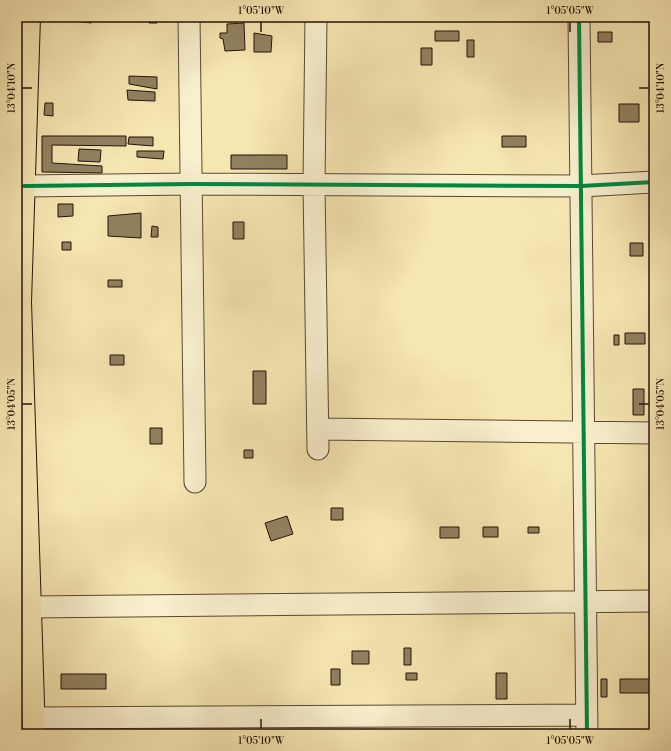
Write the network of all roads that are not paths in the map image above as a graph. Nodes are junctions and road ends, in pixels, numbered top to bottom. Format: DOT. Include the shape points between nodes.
graph roads {
  1 [pos="29,17"];
  2 [pos="189,17"];
  3 [pos="316,17"];
  4 [pos="580,17"];
  5 [pos="23,44"];
  6 [pos="654,182"];
  7 [pos="191,184"];
  8 [pos="314,184"];
  9 [pos="24,186"];
  10 [pos="582,186"];
  11 [pos="18,302"];
  12 [pos="584,432"];
  13 [pos="654,433"];
  14 [pos="195,482"];
  15 [pos="654,601"];
  16 [pos="586,602"];
  17 [pos="30,607"];
  18 [pos="587,724"];
  19 [pos="446,725"];
  20 [pos="34,726"];
  21 [pos="206,726"];
  1 -- 5 [label="main road"];
  2 -- 7 [label="street"];
  3 -- 8 [label="street"];
  4 -- 10 [label="street"];
  5 -- 9 [label="main road"];
  6 -- 10 [label="street"];
  7 -- 8 [label="street"];
  7 -- 9 [label="street"];
  7 -- 14 [label="street"];
  8 -- 10 [label="street"];
  8 -- 12 [label="street" via="318,439"];
  9 -- 11 [label="main road"];
  10 -- 12 [label="street"];
  11 -- 17 [label="main road"];
  12 -- 13 [label="street"];
  12 -- 16 [label="street"];
  15 -- 16 [label="street"];
  16 -- 17 [label="street"];
  16 -- 18 [label="street"];
  17 -- 20 [label="main road"];
  18 -- 19 [label="street"];
  19 -- 21 [label="street"];
  20 -- 21 [label="street"];
}
